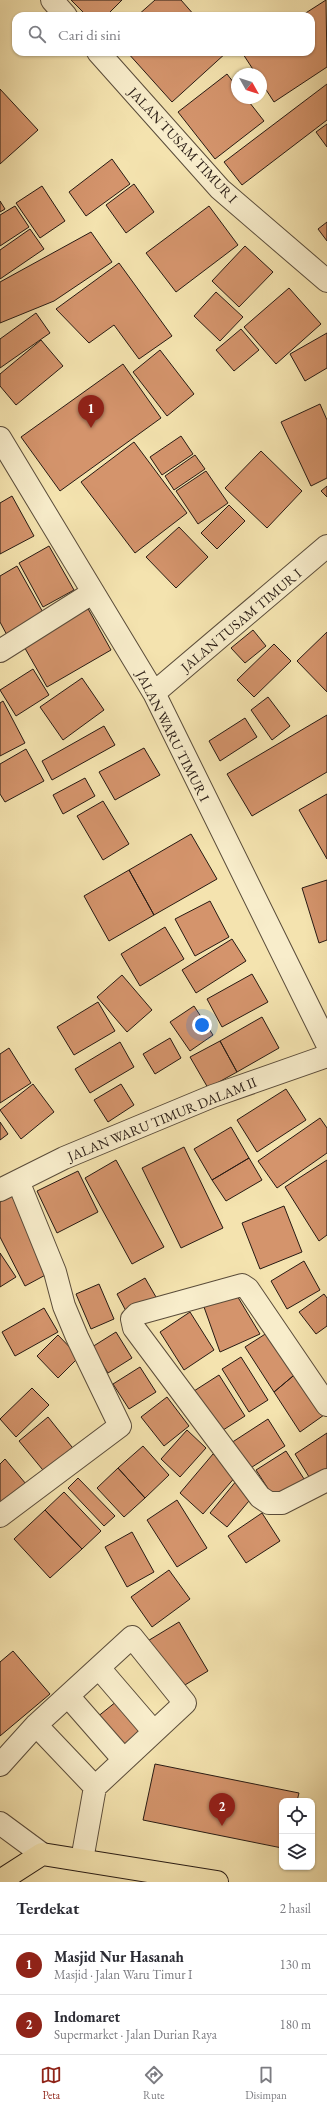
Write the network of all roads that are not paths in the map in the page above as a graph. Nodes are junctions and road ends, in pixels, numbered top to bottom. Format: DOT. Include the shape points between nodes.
graph roads {
  1 [pos="52,0"];
  2 [pos="62,12"];
  3 [pos="102,56"];
  4 [pos="327,281"];
  5 [pos="0,438"];
  6 [pos="327,546"];
  7 [pos="92,593"];
  8 [pos="0,651"];
  9 [pos="154,693"];
  10 [pos="327,1044"];
  11 [pos="327,1056"];
  12 [pos="9,1185"];
  13 [pos="327,1405"];
  14 [pos="327,1480"];
  15 [pos="0,1516"];
  16 [pos="99,1668"];
  17 [pos="68,1696"];
  18 [pos="36,1725"];
  19 [pos="154,1732"];
  20 [pos="124,1760"];
  21 [pos="0,1765"];
  22 [pos="95,1787"];
  23 [pos="0,1823"];
  24 [pos="42,1854"];
  25 [pos="82,1860"];
  26 [pos="0,1881"];
  27 [pos="216,1882"];
  1 -- 2 [label="street"];
  3 -- 4 [label="street, JALAN TUSAM TIMUR I" via="220,189"];
  5 -- 7 [label="street, JALAN WARU TIMUR I"];
  6 -- 9 [label="street, JALAN TUSAM TIMUR I"];
  7 -- 8 [label="street"];
  7 -- 9 [label="street, JALAN WARU TIMUR I"];
  9 -- 10 [label="street, JALAN WARU TIMUR I"];
  11 -- 12 [label="street, JALAN WARU TIMUR DALAM II" via="213,1096 64,1158"];
  12 -- 15 [label="street" via="55,1272 76,1337 120,1426"];
  13 -- 14 [label="street" via="248,1289 242,1285 137,1314 132,1319 134,1328 164,1370 260,1497 269,1503 282,1503"];
  16 -- 17 [label="street"];
  16 -- 19 [label="street"];
  16 -- 19 [label="street" via="132,1638 185,1703"];
  17 -- 18 [label="street"];
  17 -- 20 [label="street"];
  18 -- 21 [label="street"];
  18 -- 22 [label="street"];
  19 -- 20 [label="street"];
  20 -- 22 [label="street"];
  22 -- 25 [label="street"];
  23 -- 24 [label="street"];
  24 -- 25 [label="main road"];
  24 -- 26 [label="main road"];
  25 -- 27 [label="main road"];
}
